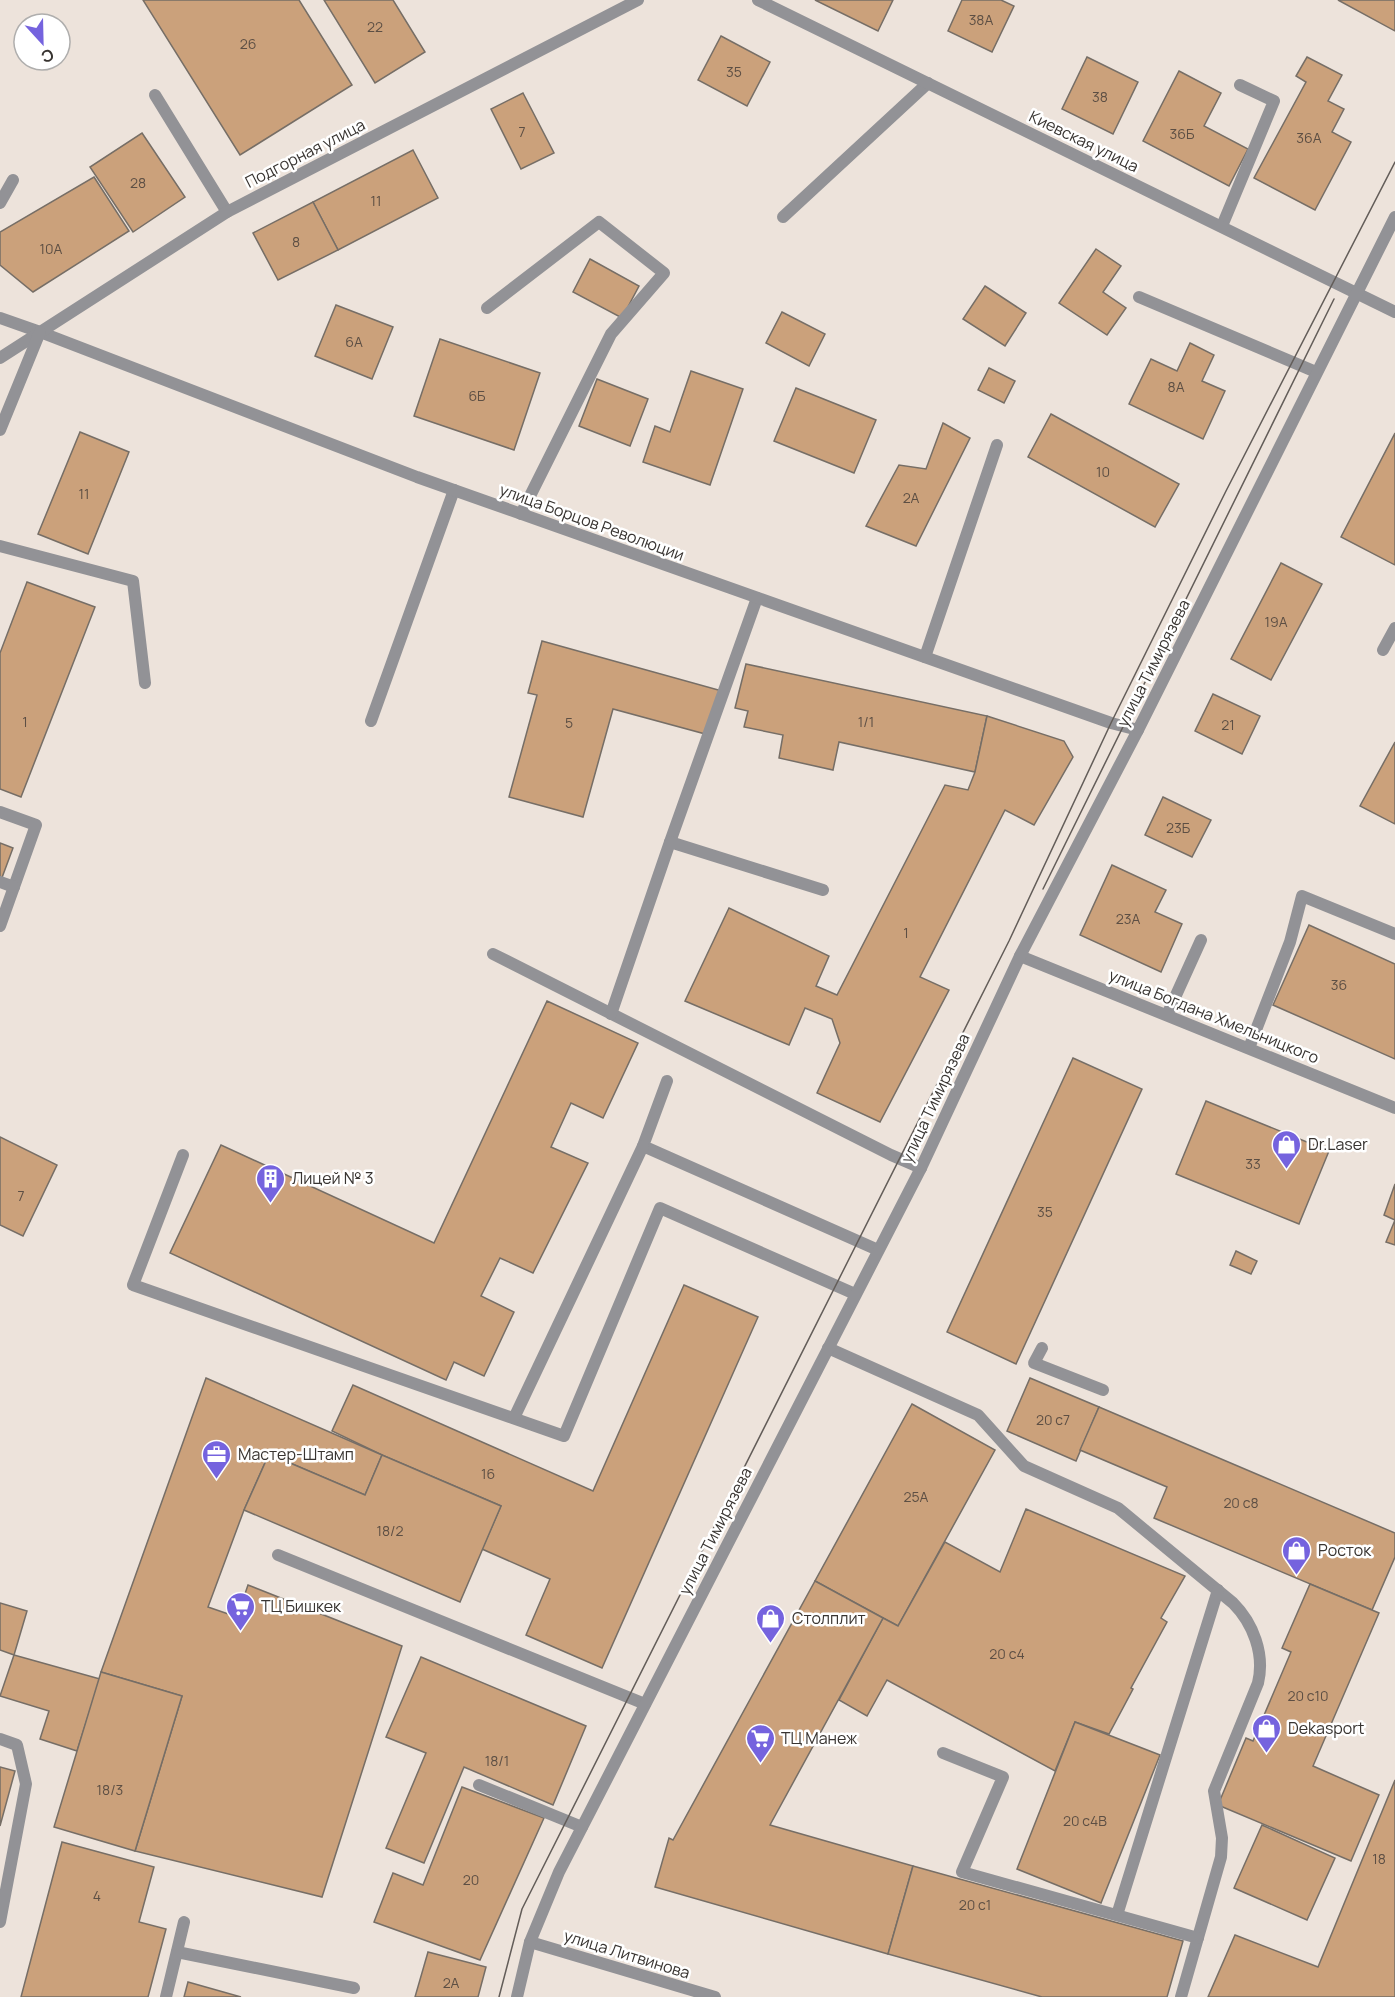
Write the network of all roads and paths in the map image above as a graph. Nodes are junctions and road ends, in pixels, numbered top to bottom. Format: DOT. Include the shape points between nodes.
graph roads {
  1 [pos="638,0"];
  2 [pos="758,0"];
  3 [pos="928,83"];
  4 [pos="1240,85"];
  5 [pos="155,95"];
  6 [pos="14,180"];
  7 [pos="0,203"];
  8 [pos="227,212"];
  9 [pos="783,217"];
  10 [pos="1395,217"];
  11 [pos="1222,226"];
  12 [pos="1357,292"];
  13 [pos="1139,297"];
  14 [pos="487,308"];
  15 [pos="1395,312"];
  16 [pos="0,318"];
  17 [pos="40,332"];
  18 [pos="0,358"];
  19 [pos="1316,372"];
  20 [pos="0,430"];
  21 [pos="997,445"];
  22 [pos="454,490"];
  23 [pos="521,514"];
  24 [pos="0,546"];
  25 [pos="758,598"];
  26 [pos="1395,628"];
  27 [pos="1383,650"];
  28 [pos="925,657"];
  29 [pos="145,683"];
  30 [pos="371,721"];
  31 [pos="1138,730"];
  32 [pos="0,812"];
  33 [pos="670,842"];
  34 [pos="0,882"];
  35 [pos="14,887"];
  36 [pos="823,890"];
  37 [pos="0,926"];
  38 [pos="1395,934"];
  39 [pos="1201,940"];
  40 [pos="493,954"];
  41 [pos="1020,956"];
  42 [pos="611,1014"];
  43 [pos="1167,1015"];
  44 [pos="1249,1048"];
  45 [pos="668,1081"];
  46 [pos="1395,1108"];
  47 [pos="643,1146"];
  48 [pos="183,1155"];
  49 [pos="921,1168"];
  50 [pos="878,1250"];
  51 [pos="855,1294"];
  52 [pos="828,1348"];
  53 [pos="1042,1348"];
  54 [pos="1103,1390"];
  55 [pos="514,1419"];
  56 [pos="278,1555"];
  57 [pos="1218,1590"];
  58 [pos="645,1704"];
  59 [pos="0,1739"];
  60 [pos="943,1753"];
  61 [pos="480,1785"];
  62 [pos="582,1827"];
  63 [pos="1117,1915"];
  64 [pos="0,1922"];
  65 [pos="184,1922"];
  66 [pos="1198,1938"];
  67 [pos="530,1942"];
  68 [pos="177,1952"];
  69 [pos="354,1988"];
  70 [pos="166,1997"];
  71 [pos="516,1997"];
  72 [pos="715,1997"];
  73 [pos="1181,1997"];
  1 -- 8 [label="street, Подгорная улица"];
  2 -- 3 [label="street, Киевская улица"];
  3 -- 9 [label="street"];
  3 -- 11 [label="street, Киевская улица"];
  4 -- 11 [label="street" via="1274,101"];
  5 -- 8 [label="street"];
  6 -- 7 [label="street"];
  8 -- 17 [label="street, Подгорная улица"];
  10 -- 12 [label="street, улица Тимирязева"];
  11 -- 12 [label="street, Киевская улица"];
  12 -- 15 [label="street, Киевская улица"];
  12 -- 19 [label="street, улица Тимирязева"];
  13 -- 19 [label="street"];
  14 -- 23 [label="street" via="599,222 664,273 611,334"];
  16 -- 17 [label="street, улица Борцов Революции"];
  17 -- 18 [label="street, Подгорная улица"];
  17 -- 20 [label="street"];
  17 -- 22 [label="street, улица Борцов Революции"];
  19 -- 31 [label="street, улица Тимирязева"];
  21 -- 28 [label="street"];
  22 -- 23 [label="street, улица Борцов Революции"];
  22 -- 30 [label="street"];
  23 -- 25 [label="street, улица Борцов Революции"];
  24 -- 29 [label="street" via="133,581"];
  25 -- 28 [label="street, улица Борцов Революции"];
  25 -- 33 [label="street"];
  26 -- 27 [label="street"];
  28 -- 31 [label="street, улица Борцов Революции"];
  31 -- 41 [label="street, улица Тимирязева"];
  32 -- 35 [label="street" via="36,825"];
  33 -- 36 [label="street"];
  33 -- 42 [label="street"];
  34 -- 35 [label="street"];
  35 -- 37 [label="street"];
  38 -- 44 [label="street" via="1302,896 1290,942"];
  39 -- 43 [label="street"];
  40 -- 42 [label="street"];
  41 -- 43 [label="street, улица Богдана Хмельницкого"];
  41 -- 49 [label="street, улица Тимирязева"];
  42 -- 49 [label="street"];
  43 -- 44 [label="street, улица Богдана Хмельницкого"];
  44 -- 46 [label="street, улица Богдана Хмельницкого"];
  45 -- 47 [label="street"];
  47 -- 50 [label="street"];
  47 -- 55 [label="street"];
  48 -- 55 [label="street" via="133,1285"];
  49 -- 50 [label="street, улица Тимирязева"];
  50 -- 51 [label="street, улица Тимирязева"];
  51 -- 52 [label="street, улица Тимирязева"];
  51 -- 55 [label="street" via="660,1208 564,1436"];
  52 -- 57 [label="street" via="978,1415 1024,1466 1118,1508"];
  52 -- 58 [label="street, улица Тимирязева"];
  53 -- 54 [label="street" via="1034,1363"];
  56 -- 58 [label="street"];
  57 -- 63 [label="street"];
  57 -- 66 [label="street" via="1249,1621 1261,1671 1214,1791 1222,1847"];
  58 -- 62 [label="street, улица Тимирязева"];
  59 -- 64 [label="street" via="17,1745 26,1784"];
  60 -- 63 [label="street" via="1003,1777 962,1872"];
  61 -- 62 [label="street"];
  62 -- 67 [label="street, улица Тимирязева"];
  63 -- 66 [label="street"];
  65 -- 68 [label="street"];
  66 -- 73 [label="street"];
  67 -- 71 [label="street, улица Тимирязева"];
  67 -- 72 [label="street, улица Литвинова"];
  68 -- 69 [label="street"];
  68 -- 70 [label="street"];
}
